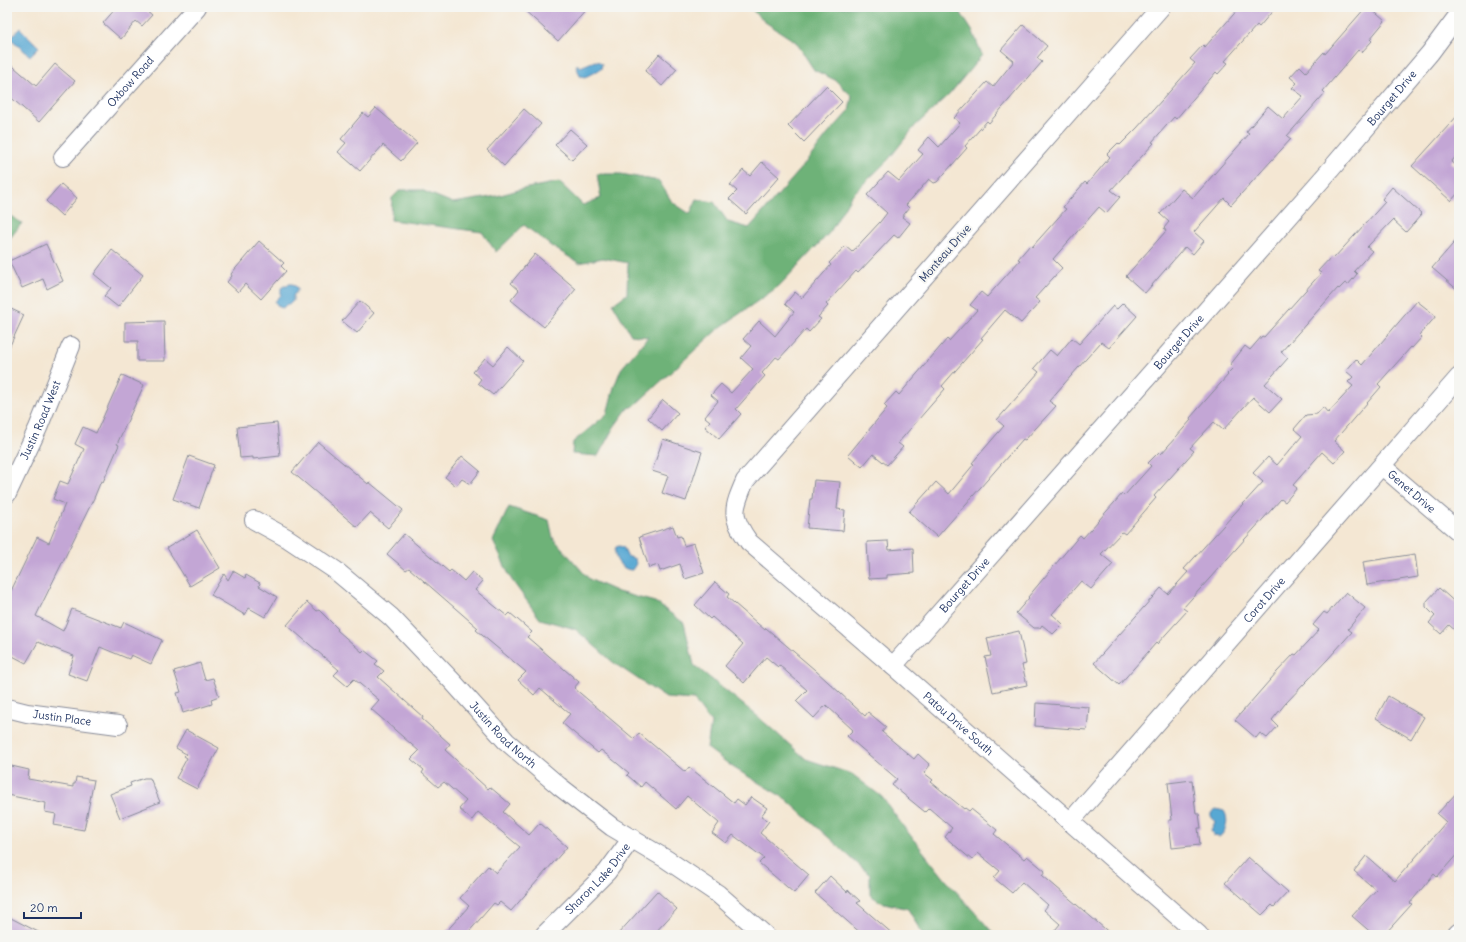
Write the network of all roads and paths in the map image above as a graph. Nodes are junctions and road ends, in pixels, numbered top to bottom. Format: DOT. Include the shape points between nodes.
graph roads {
  1 [pos="197,7"];
  2 [pos="1161,7"];
  3 [pos="1459,14"];
  4 [pos="63,157"];
  5 [pos="71,346"];
  6 [pos="1459,377"];
  7 [pos="1382,466"];
  8 [pos="7,494"];
  9 [pos="735,504"];
  10 [pos="254,520"];
  11 [pos="1459,532"];
  12 [pos="893,666"];
  13 [pos="7,708"];
  14 [pos="118,725"];
  15 [pos="1070,822"];
  16 [pos="632,838"];
  17 [pos="1459,932"];
  18 [pos="544,935"];
  19 [pos="765,935"];
  20 [pos="1199,935"];
  21 [pos="1456,935"];
  1 -- 4 [label="street, Oxbow Road"];
  2 -- 9 [label="street, Monteau Drive" via="745,481"];
  3 -- 12 [label="street, Bourget Drive" via="1430,54 1341,157"];
  5 -- 8 [label="street, Justin Road West" via="38,428"];
  6 -- 7 [label="street, Corot Drive"];
  7 -- 11 [label="street, Genet Drive"];
  7 -- 15 [label="street, Corot Drive"];
  9 -- 12 [label="street, Patou Drive South" via="739,529 749,542"];
  10 -- 16 [label="street, Justin Road North" via="335,570 391,617 506,741 559,786 606,822"];
  12 -- 15 [label="street, Patou Drive South"];
  13 -- 14 [label="street, Justin Place" via="27,714"];
  15 -- 20 [label="street, Patou Drive South"];
  16 -- 18 [label="street, Sharon Lake Drive" via="607,872"];
  16 -- 19 [label="street, Justin Road North" via="718,894"];
  17 -- 21 [label="street"];
}
